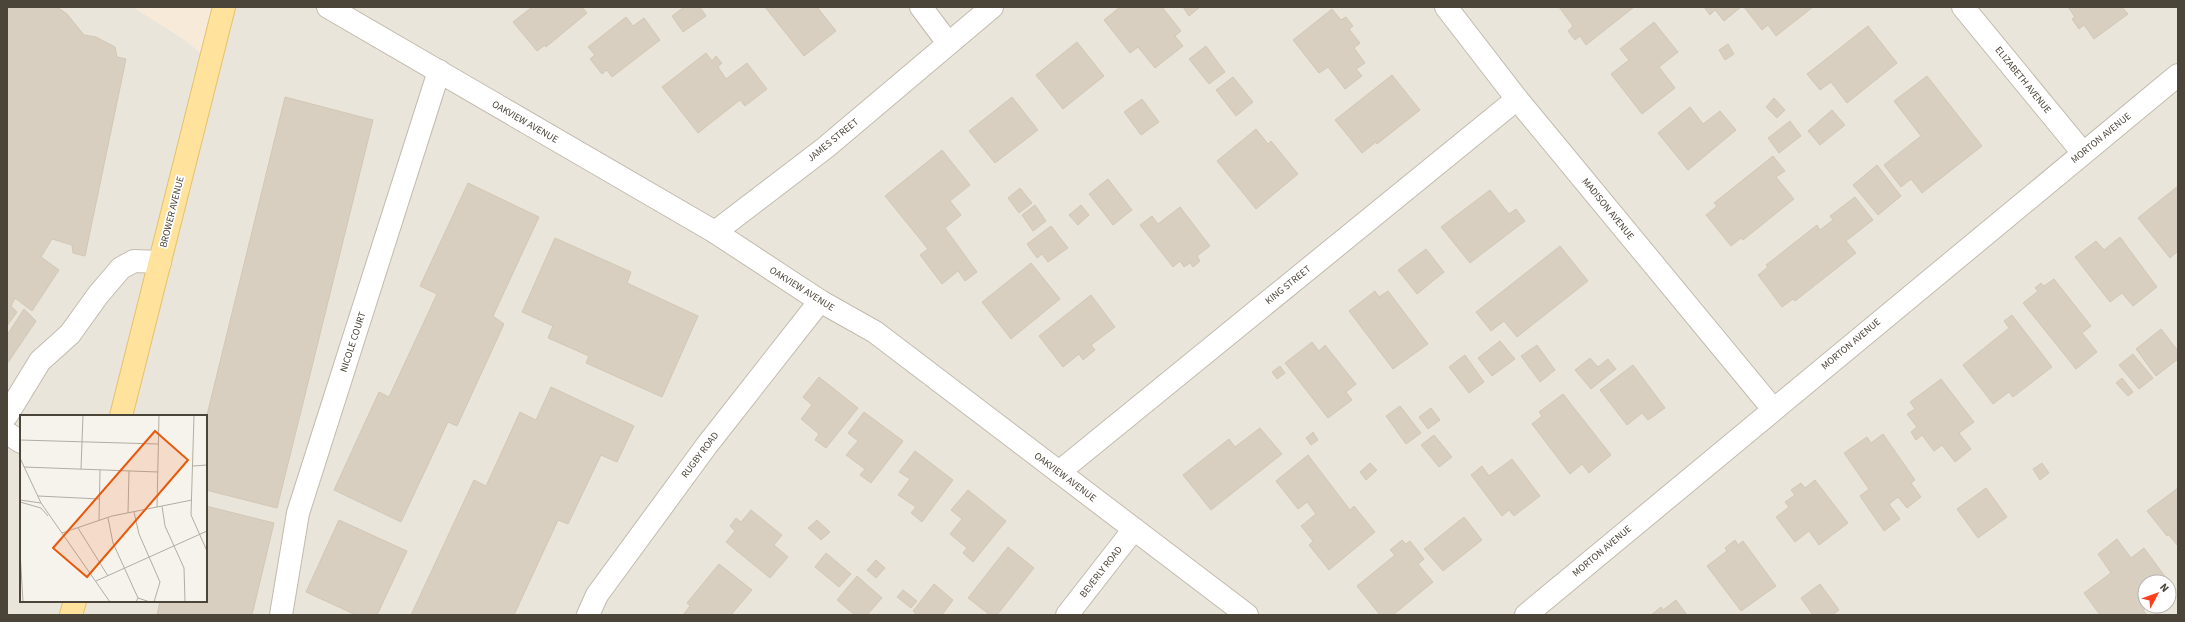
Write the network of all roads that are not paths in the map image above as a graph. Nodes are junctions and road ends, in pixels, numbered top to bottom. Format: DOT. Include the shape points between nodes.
graph roads {
  1 [pos="224,7"];
  2 [pos="328,7"];
  3 [pos="920,7"];
  4 [pos="992,7"];
  5 [pos="1446,7"];
  6 [pos="1963,7"];
  7 [pos="948,43"];
  8 [pos="439,72"];
  9 [pos="2178,75"];
  10 [pos="1518,99"];
  11 [pos="2083,153"];
  12 [pos="715,232"];
  13 [pos="160,262"];
  14 [pos="820,301"];
  15 [pos="1772,409"];
  16 [pos="7,415"];
  17 [pos="121,415"];
  18 [pos="7,433"];
  19 [pos="20,441"];
  20 [pos="1059,472"];
  21 [pos="1134,529"];
  22 [pos="75,602"];
  23 [pos="71,615"];
  24 [pos="281,615"];
  25 [pos="588,615"];
  26 [pos="1068,615"];
  27 [pos="1247,615"];
  28 [pos="1526,615"];
  1 -- 13 [label="main road, BROWER AVENUE"];
  2 -- 8 [label="street, OAKVIEW AVENUE"];
  3 -- 7 [label="street"];
  4 -- 7 [label="street, JAMES STREET"];
  5 -- 10 [label="street, MADISON AVENUE"];
  6 -- 11 [label="street, ELIZABETH AVENUE"];
  7 -- 12 [label="street, JAMES STREET" via="825,148"];
  8 -- 12 [label="street, OAKVIEW AVENUE"];
  8 -- 24 [label="street, NICOLE COURT" via="298,513"];
  9 -- 11 [label="street, MORTON AVENUE"];
  10 -- 15 [label="street, MADISON AVENUE"];
  10 -- 20 [label="street, KING STREET"];
  11 -- 15 [label="street, MORTON AVENUE"];
  12 -- 14 [label="street, OAKVIEW AVENUE"];
  13 -- 16 [label="street" via="134,261 121,268 70,334 40,361"];
  13 -- 17 [label="main road, BROWER AVENUE"];
  14 -- 20 [label="street, OAKVIEW AVENUE" via="875,332"];
  14 -- 25 [label="street, RUGBY ROAD" via="707,445 597,595"];
  15 -- 28 [label="street, MORTON AVENUE"];
  18 -- 19 [label="street"];
  20 -- 21 [label="street, OAKVIEW AVENUE"];
  21 -- 26 [label="street, BEVERLY ROAD"];
  21 -- 27 [label="street, OAKVIEW AVENUE"];
  22 -- 23 [label="main road"];
}
